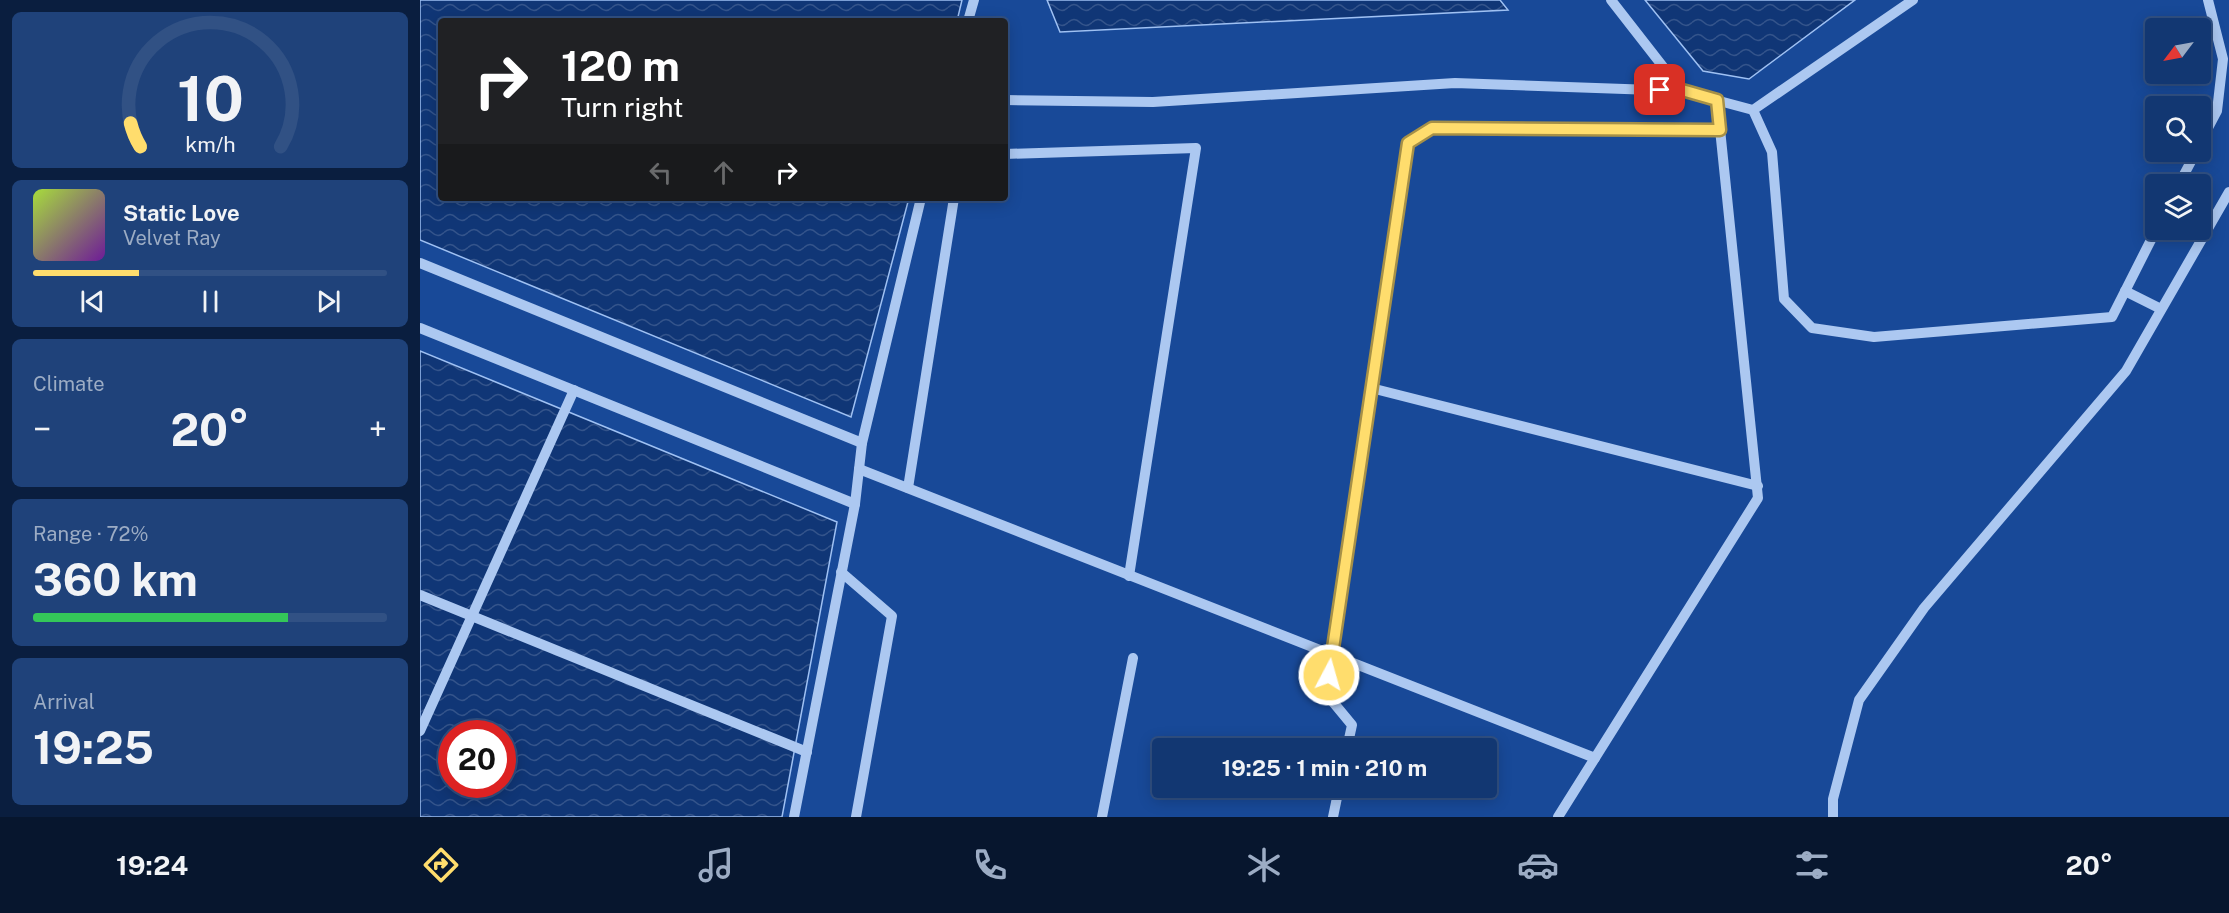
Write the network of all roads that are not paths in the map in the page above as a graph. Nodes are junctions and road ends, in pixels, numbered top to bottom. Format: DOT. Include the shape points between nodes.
graph roads {
  1 [pos="974,0"];
  2 [pos="1611,0"];
  3 [pos="1913,0"];
  4 [pos="2208,0"];
  5 [pos="969,18"];
  6 [pos="1682,90"];
  7 [pos="1008,100"];
  8 [pos="1717,100"];
  9 [pos="1753,110"];
  10 [pos="2211,122"];
  11 [pos="1720,130"];
  12 [pos="1008,154"];
  13 [pos="2229,192"];
  14 [pos="920,201"];
  15 [pos="954,201"];
  16 [pos="2151,240"];
  17 [pos="420,263"];
  18 [pos="2125,291"];
  19 [pos="2162,309"];
  20 [pos="420,328"];
  21 [pos="1371,388"];
  22 [pos="574,390"];
  23 [pos="862,443"];
  24 [pos="859,469"];
  25 [pos="1758,486"];
  26 [pos="908,488"];
  27 [pos="855,504"];
  28 [pos="842,572"];
  29 [pos="1129,576"];
  30 [pos="420,595"];
  31 [pos="472,616"];
  32 [pos="1331,655"];
  33 [pos="1133,658"];
  34 [pos="420,731"];
  35 [pos="1349,738"];
  36 [pos="807,752"];
  37 [pos="1594,758"];
  38 [pos="1337,798"];
  39 [pos="794,817"];
  40 [pos="856,817"];
  41 [pos="1102,817"];
  42 [pos="1333,817"];
  43 [pos="1558,817"];
  44 [pos="1833,817"];
  1 -- 5 [label="street"];
  2 -- 6 [label="street"];
  3 -- 9 [label="street"];
  4 -- 10 [label="street" via="2223,59 2217,111"];
  6 -- 7 [label="street" via="1455,83 1153,102"];
  6 -- 8 [label="street"];
  8 -- 9 [label="street"];
  8 -- 11 [label="street"];
  9 -- 18 [label="street" via="1772,152 1784,299 1812,328 1874,337 2112,317"];
  11 -- 21 [label="street" via="1432,128 1408,143"];
  11 -- 25 [label="street"];
  12 -- 29 [label="street" via="1197,148"];
  13 -- 19 [label="street"];
  14 -- 23 [label="street"];
  15 -- 26 [label="street"];
  16 -- 18 [label="street"];
  17 -- 23 [label="street"];
  18 -- 19 [label="street"];
  19 -- 44 [label="street" via="2126,371 1923,608 1859,700 1833,799"];
  20 -- 22 [label="street"];
  21 -- 25 [label="street"];
  21 -- 32 [label="street"];
  22 -- 27 [label="street"];
  22 -- 31 [label="street"];
  23 -- 24 [label="street"];
  24 -- 26 [label="street"];
  24 -- 27 [label="street"];
  25 -- 37 [label="street" via="1758,498"];
  26 -- 29 [label="street"];
  27 -- 28 [label="street"];
  28 -- 36 [label="street"];
  28 -- 40 [label="street" via="892,616"];
  29 -- 32 [label="street"];
  30 -- 31 [label="street"];
  31 -- 34 [label="street"];
  31 -- 36 [label="street"];
  32 -- 35 [label="street" via="1328,696 1352,725"];
  32 -- 37 [label="street"];
  33 -- 41 [label="street"];
  36 -- 39 [label="street"];
  37 -- 43 [label="street"];
  38 -- 42 [label="street"];
}
